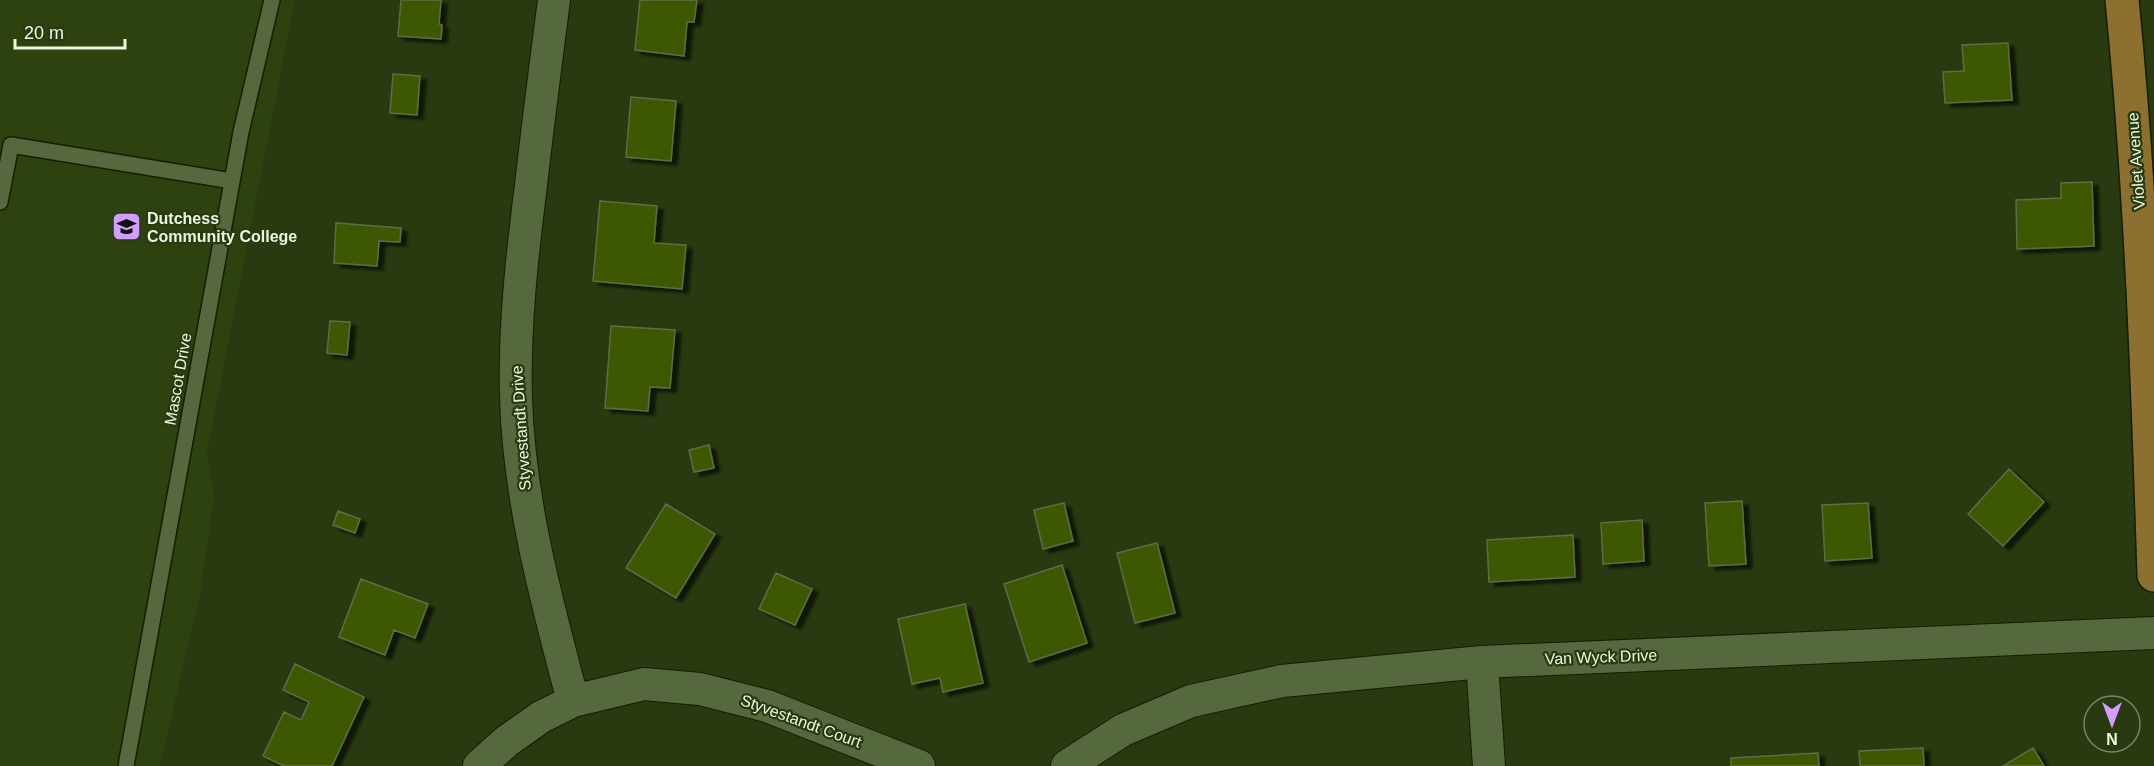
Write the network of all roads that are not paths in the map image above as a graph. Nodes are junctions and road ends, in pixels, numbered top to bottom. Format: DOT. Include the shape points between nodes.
graph roads {
  1 [pos="272,0"];
  2 [pos="554,0"];
  3 [pos="2122,0"];
  4 [pos="232,181"];
  5 [pos="0,202"];
  6 [pos="2151,356"];
  7 [pos="2154,575"];
  8 [pos="2154,633"];
  9 [pos="1482,662"];
  10 [pos="573,701"];
  11 [pos="126,766"];
  12 [pos="479,766"];
  13 [pos="919,766"];
  14 [pos="1067,766"];
  15 [pos="1489,766"];
  1 -- 4 [label="lane, Mascot Drive"];
  2 -- 10 [label="street, Styvestandt Drive" via="519,287 516,399 532,525"];
  3 -- 6 [label="main road, Violet Avenue"];
  4 -- 5 [label="lane" via="10,145"];
  4 -- 11 [label="lane, Mascot Drive"];
  6 -- 7 [label="main road, Violet Avenue"];
  8 -- 9 [label="street, Van Wyck Drive"];
  9 -- 14 [label="street, Van Wyck Drive" via="1282,681 1191,701 1123,730"];
  9 -- 15 [label="street"];
  10 -- 12 [label="street" via="541,717"];
  10 -- 13 [label="street, Styvestandt Court" via="644,684 700,688 766,706"];
}
